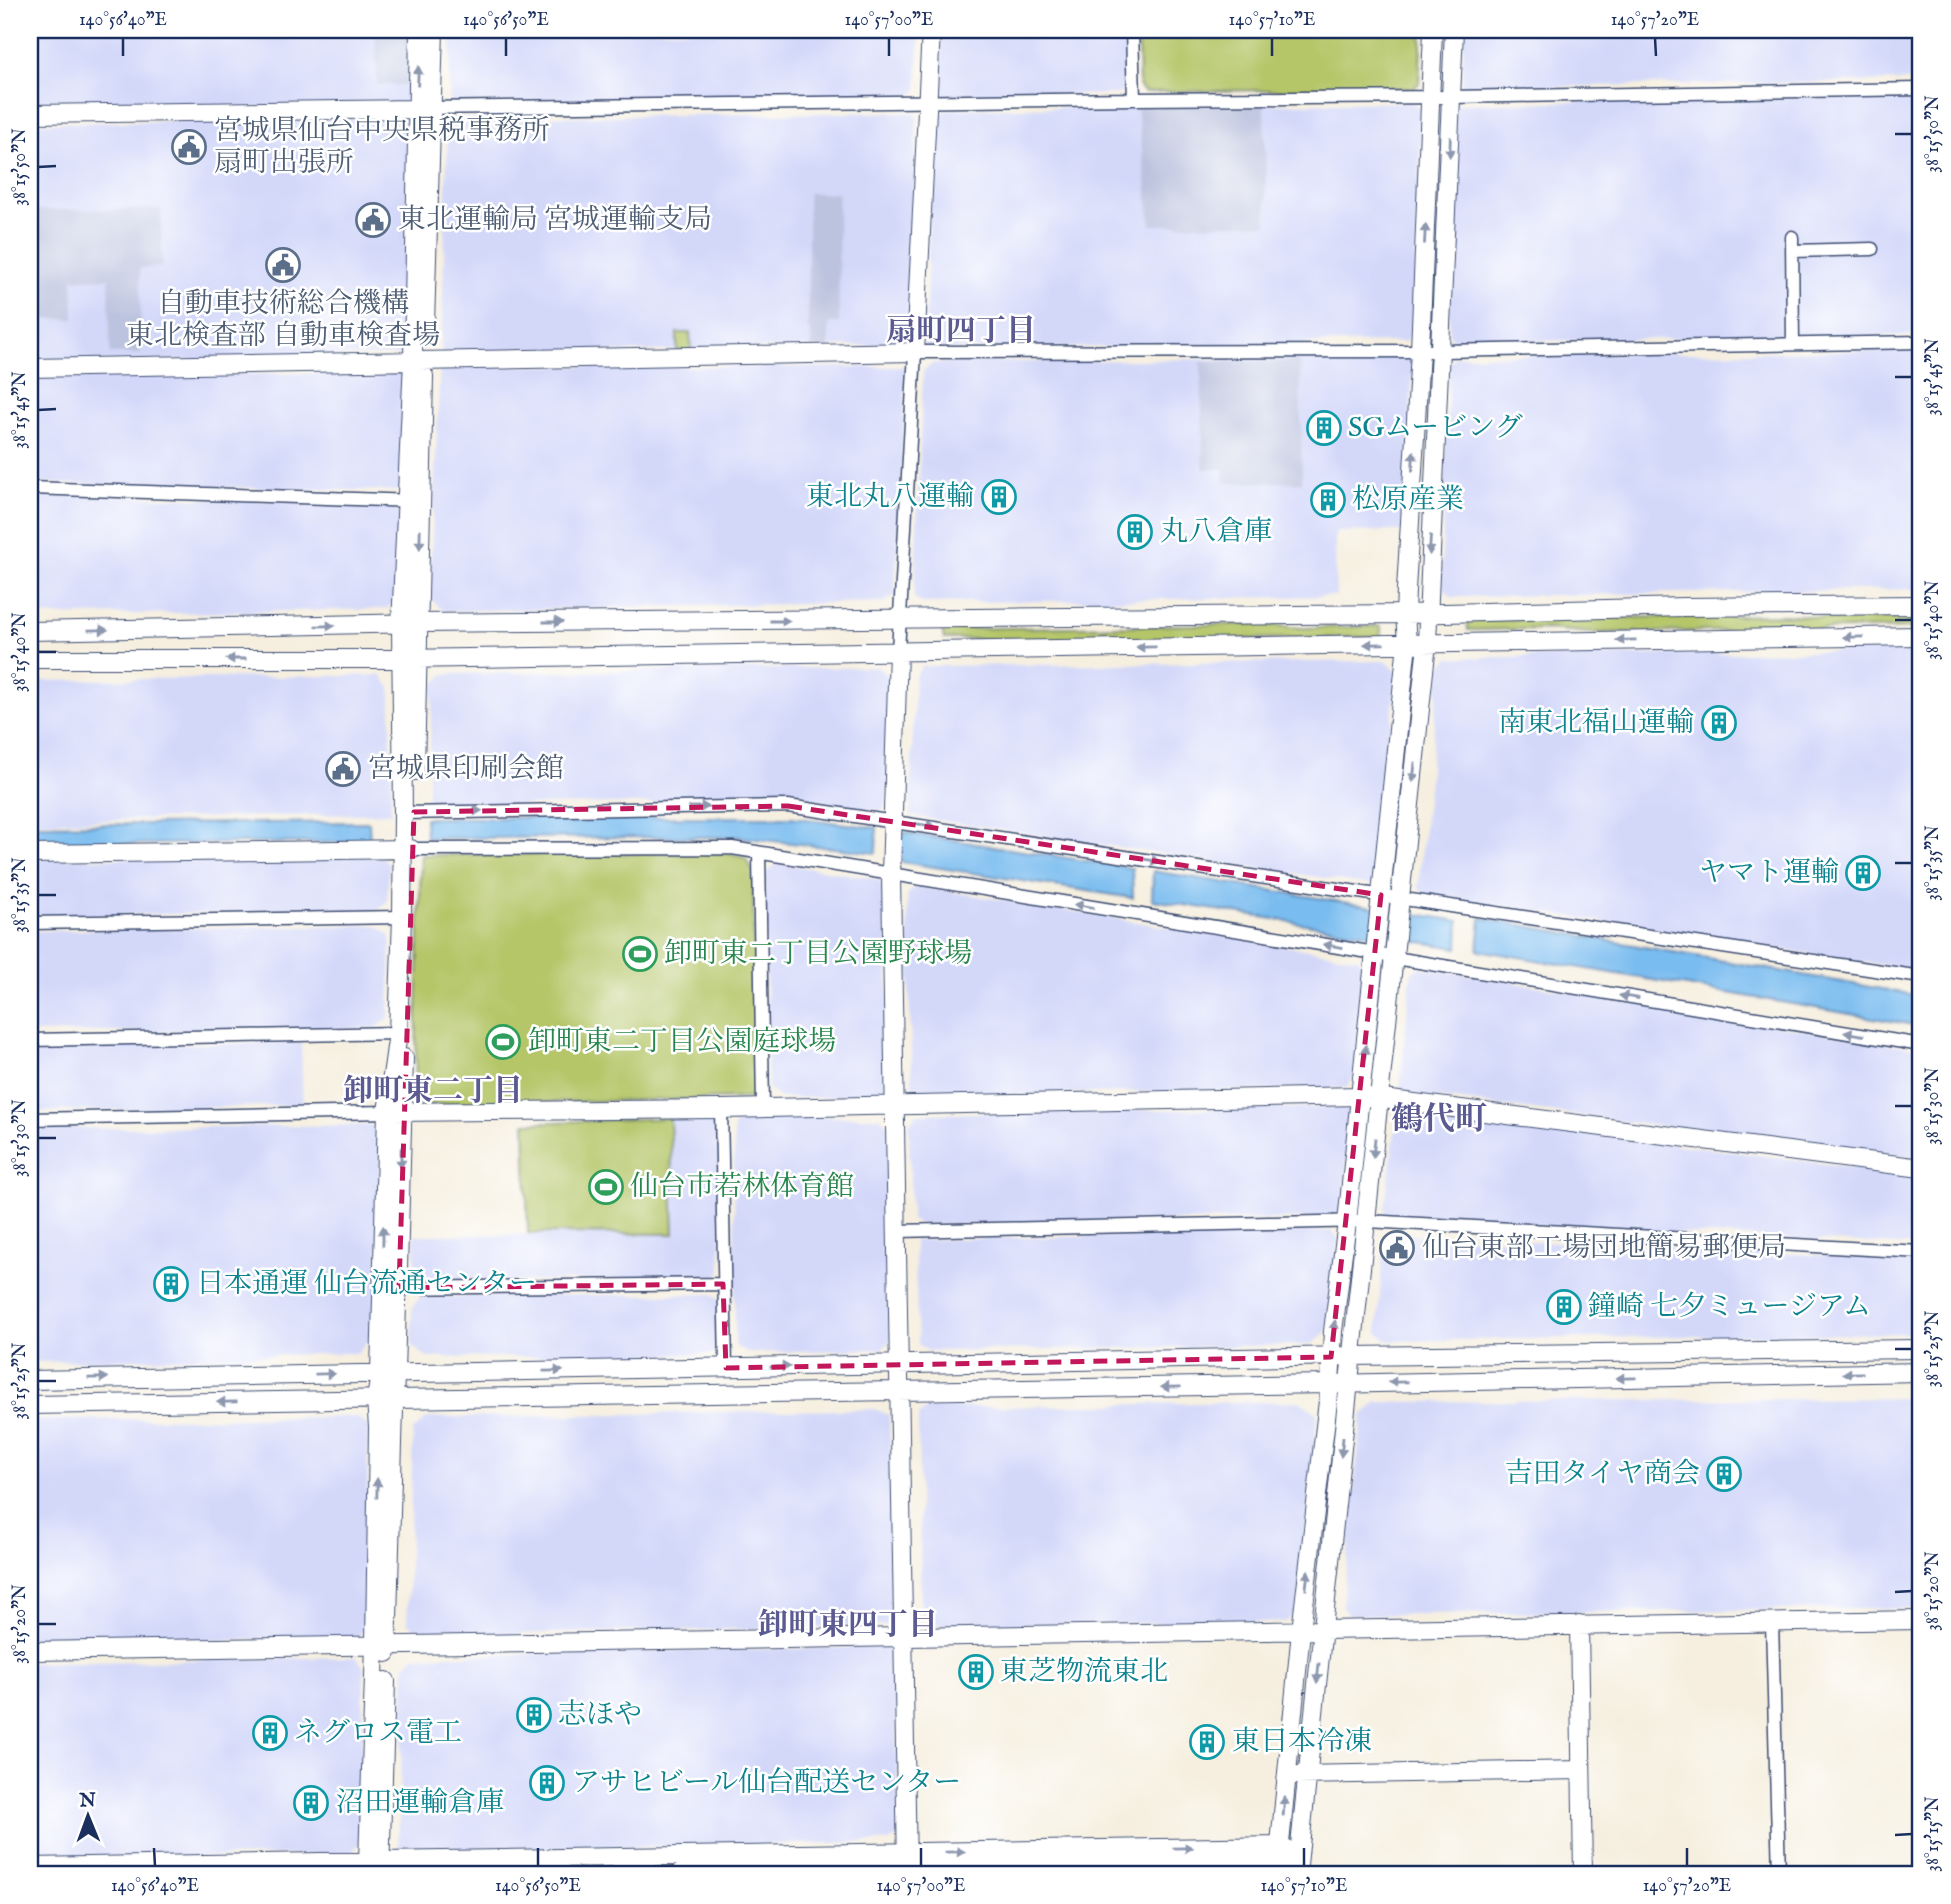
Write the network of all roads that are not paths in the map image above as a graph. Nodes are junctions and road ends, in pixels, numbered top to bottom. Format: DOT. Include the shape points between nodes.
graph roads {
  1 [pos="419,30"];
  2 [pos="434,30"];
  3 [pos="931,30"];
  4 [pos="1132,30"];
  5 [pos="1433,30"];
  6 [pos="1454,30"];
  7 [pos="1921,89"];
  8 [pos="1431,96"];
  9 [pos="1452,97"];
  10 [pos="1134,99"];
  11 [pos="928,101"];
  12 [pos="424,108"];
  13 [pos="30,114"];
  14 [pos="1792,237"];
  15 [pos="1872,249"];
  16 [pos="1792,251"];
  17 [pos="1921,342"];
  18 [pos="1793,343"];
  19 [pos="1420,351"];
  20 [pos="1441,351"];
  21 [pos="915,352"];
  22 [pos="418,360"];
  23 [pos="30,368"];
  24 [pos="30,488"];
  25 [pos="414,501"];
  26 [pos="1921,605"];
  27 [pos="1427,613"];
  28 [pos="1405,614"];
  29 [pos="899,620"];
  30 [pos="410,624"];
  31 [pos="30,631"];
  32 [pos="1921,636"];
  33 [pos="1407,643"];
  34 [pos="1427,643"];
  35 [pos="898,651"];
  36 [pos="30,659"];
  37 [pos="410,659"];
  38 [pos="408,813"];
  39 [pos="892,820"];
  40 [pos="407,850"];
  41 [pos="759,853"];
  42 [pos="30,854"];
  43 [pos="891,875"];
  44 [pos="1381,895"];
  45 [pos="1401,897"];
  46 [pos="402,917"];
  47 [pos="30,923"];
  48 [pos="1376,950"];
  49 [pos="1395,958"];
  50 [pos="1921,977"];
  51 [pos="398,1033"];
  52 [pos="30,1040"];
  53 [pos="1921,1045"];
  54 [pos="1360,1096"];
  55 [pos="1379,1098"];
  56 [pos="895,1105"];
  57 [pos="763,1108"];
  58 [pos="721,1109"];
  59 [pos="394,1112"];
  60 [pos="30,1119"];
  61 [pos="1921,1168"];
  62 [pos="1367,1221"];
  63 [pos="1347,1222"];
  64 [pos="897,1231"];
  65 [pos="1921,1252"];
  66 [pos="723,1284"];
  67 [pos="399,1288"];
  68 [pos="1921,1349"];
  69 [pos="1351,1356"];
  70 [pos="1331,1357"];
  71 [pos="900,1366"];
  72 [pos="726,1368"];
  73 [pos="1921,1372"];
  74 [pos="387,1373"];
  75 [pos="30,1380"];
  76 [pos="1350,1383"];
  77 [pos="1330,1384"];
  78 [pos="899,1391"];
  79 [pos="385,1400"];
  80 [pos="30,1405"];
  81 [pos="1921,1620"];
  82 [pos="1772,1623"];
  83 [pos="1579,1625"];
  84 [pos="1301,1631"];
  85 [pos="1322,1631"];
  86 [pos="904,1636"];
  87 [pos="381,1644"];
  88 [pos="30,1651"];
  89 [pos="1581,1770"];
  90 [pos="1307,1775"];
  91 [pos="1287,1776"];
  92 [pos="1279,1862"];
  93 [pos="1297,1865"];
  94 [pos="907,1866"];
  95 [pos="30,1867"];
  96 [pos="374,1868"];
  97 [pos="1163,1870"];
  98 [pos="1098,1871"];
  99 [pos="679,1874"];
  100 [pos="1583,1874"];
  101 [pos="1779,1874"];
  12 -- 1 [label="street, one-way"];
  2 -- 12 [label="street"];
  3 -- 11 [label="street"];
  4 -- 10 [label="street"];
  5 -- 8 [label="street"];
  6 -- 9 [label="street"];
  7 -- 9 [label="street"];
  8 -- 9 [label="street"];
  8 -- 10 [label="street"];
  19 -- 8 [label="street, one-way"];
  9 -- 20 [label="street, one-way"];
  10 -- 11 [label="street"];
  11 -- 12 [label="street"];
  11 -- 21 [label="street"];
  12 -- 13 [label="street"];
  12 -- 22 [label="street"];
  14 -- 16 [label="street"];
  15 -- 16 [label="street"];
  16 -- 18 [label="street"];
  17 -- 18 [label="street"];
  18 -- 20 [label="street"];
  19 -- 20 [label="street"];
  19 -- 21 [label="street"];
  28 -- 19 [label="street, one-way"];
  20 -- 27 [label="street, one-way"];
  21 -- 22 [label="street"];
  21 -- 29 [label="street"];
  22 -- 23 [label="street"];
  22 -- 25 [label="street"];
  24 -- 25 [label="street"];
  25 -- 30 [label="street"];
  26 -- 27 [label="street"];
  27 -- 28 [label="street"];
  27 -- 34 [label="street"];
  28 -- 29 [label="street"];
  28 -- 33 [label="street"];
  30 -- 29 [label="street, one-way"];
  29 -- 35 [label="street"];
  31 -- 30 [label="street, one-way"];
  30 -- 37 [label="street"];
  32 -- 34 [label="street, one-way"];
  33 -- 34 [label="street"];
  33 -- 35 [label="street, one-way"];
  33 -- 44 [label="street"];
  34 -- 45 [label="street, one-way"];
  35 -- 37 [label="street"];
  35 -- 39 [label="street"];
  37 -- 36 [label="street, one-way"];
  37 -- 38 [label="street"];
  38 -- 39 [label="street, one-way" via="788,806"];
  38 -- 40 [label="street"];
  39 -- 43 [label="street"];
  39 -- 44 [label="street, one-way"];
  40 -- 41 [label="street" via="732,848"];
  40 -- 42 [label="street"];
  40 -- 46 [label="street"];
  40 -- 59 [label="street"];
  41 -- 43 [label="street"];
  41 -- 57 [label="street"];
  48 -- 43 [label="street, one-way"];
  43 -- 56 [label="street"];
  44 -- 45 [label="street"];
  44 -- 48 [label="street"];
  45 -- 49 [label="street"];
  45 -- 50 [label="street"];
  46 -- 47 [label="street"];
  46 -- 51 [label="street"];
  48 -- 49 [label="street"];
  54 -- 48 [label="street, one-way"];
  53 -- 49 [label="street, one-way"];
  49 -- 55 [label="street"];
  51 -- 52 [label="street"];
  51 -- 59 [label="street"];
  54 -- 55 [label="street"];
  54 -- 56 [label="street"];
  54 -- 63 [label="street"];
  55 -- 61 [label="street"];
  55 -- 62 [label="street, one-way"];
  56 -- 57 [label="street"];
  56 -- 64 [label="street"];
  57 -- 58 [label="street"];
  58 -- 59 [label="street"];
  58 -- 66 [label="street"];
  59 -- 60 [label="street"];
  59 -- 67 [label="street, one-way"];
  74 -- 59 [label="street, one-way"];
  62 -- 63 [label="street"];
  62 -- 65 [label="street"];
  62 -- 69 [label="street"];
  63 -- 64 [label="street"];
  70 -- 63 [label="street, one-way"];
  64 -- 71 [label="street"];
  66 -- 67 [label="street"];
  66 -- 72 [label="street"];
  67 -- 74 [label="street"];
  68 -- 69 [label="street"];
  69 -- 70 [label="street"];
  69 -- 76 [label="street"];
  70 -- 71 [label="street"];
  70 -- 77 [label="street"];
  72 -- 71 [label="street, one-way"];
  71 -- 78 [label="street"];
  74 -- 72 [label="street, one-way"];
  73 -- 76 [label="street, one-way"];
  75 -- 74 [label="street, one-way"];
  74 -- 79 [label="street"];
  76 -- 77 [label="street"];
  76 -- 85 [label="street, one-way"];
  77 -- 78 [label="street, one-way"];
  84 -- 77 [label="street, one-way"];
  78 -- 79 [label="street"];
  78 -- 86 [label="street"];
  79 -- 80 [label="street, one-way"];
  79 -- 87 [label="street" via="378,1427"];
  81 -- 82 [label="street"];
  82 -- 83 [label="street"];
  82 -- 101 [label="street"];
  83 -- 85 [label="street"];
  83 -- 89 [label="street"];
  84 -- 85 [label="street"];
  84 -- 86 [label="street"];
  84 -- 91 [label="street"];
  85 -- 90 [label="street, one-way"];
  86 -- 87 [label="street"];
  86 -- 94 [label="street"];
  87 -- 88 [label="street"];
  87 -- 96 [label="street"];
  89 -- 90 [label="street"];
  89 -- 100 [label="street"];
  90 -- 91 [label="street"];
  90 -- 93 [label="street"];
  92 -- 91 [label="street, one-way"];
  92 -- 93 [label="street"];
  94 -- 92 [label="street, one-way"];
  92 -- 97 [label="street"];
  94 -- 96 [label="street"];
  94 -- 98 [label="street"];
  94 -- 99 [label="street"];
  95 -- 96 [label="street"];
  97 -- 98 [label="street"];
}
